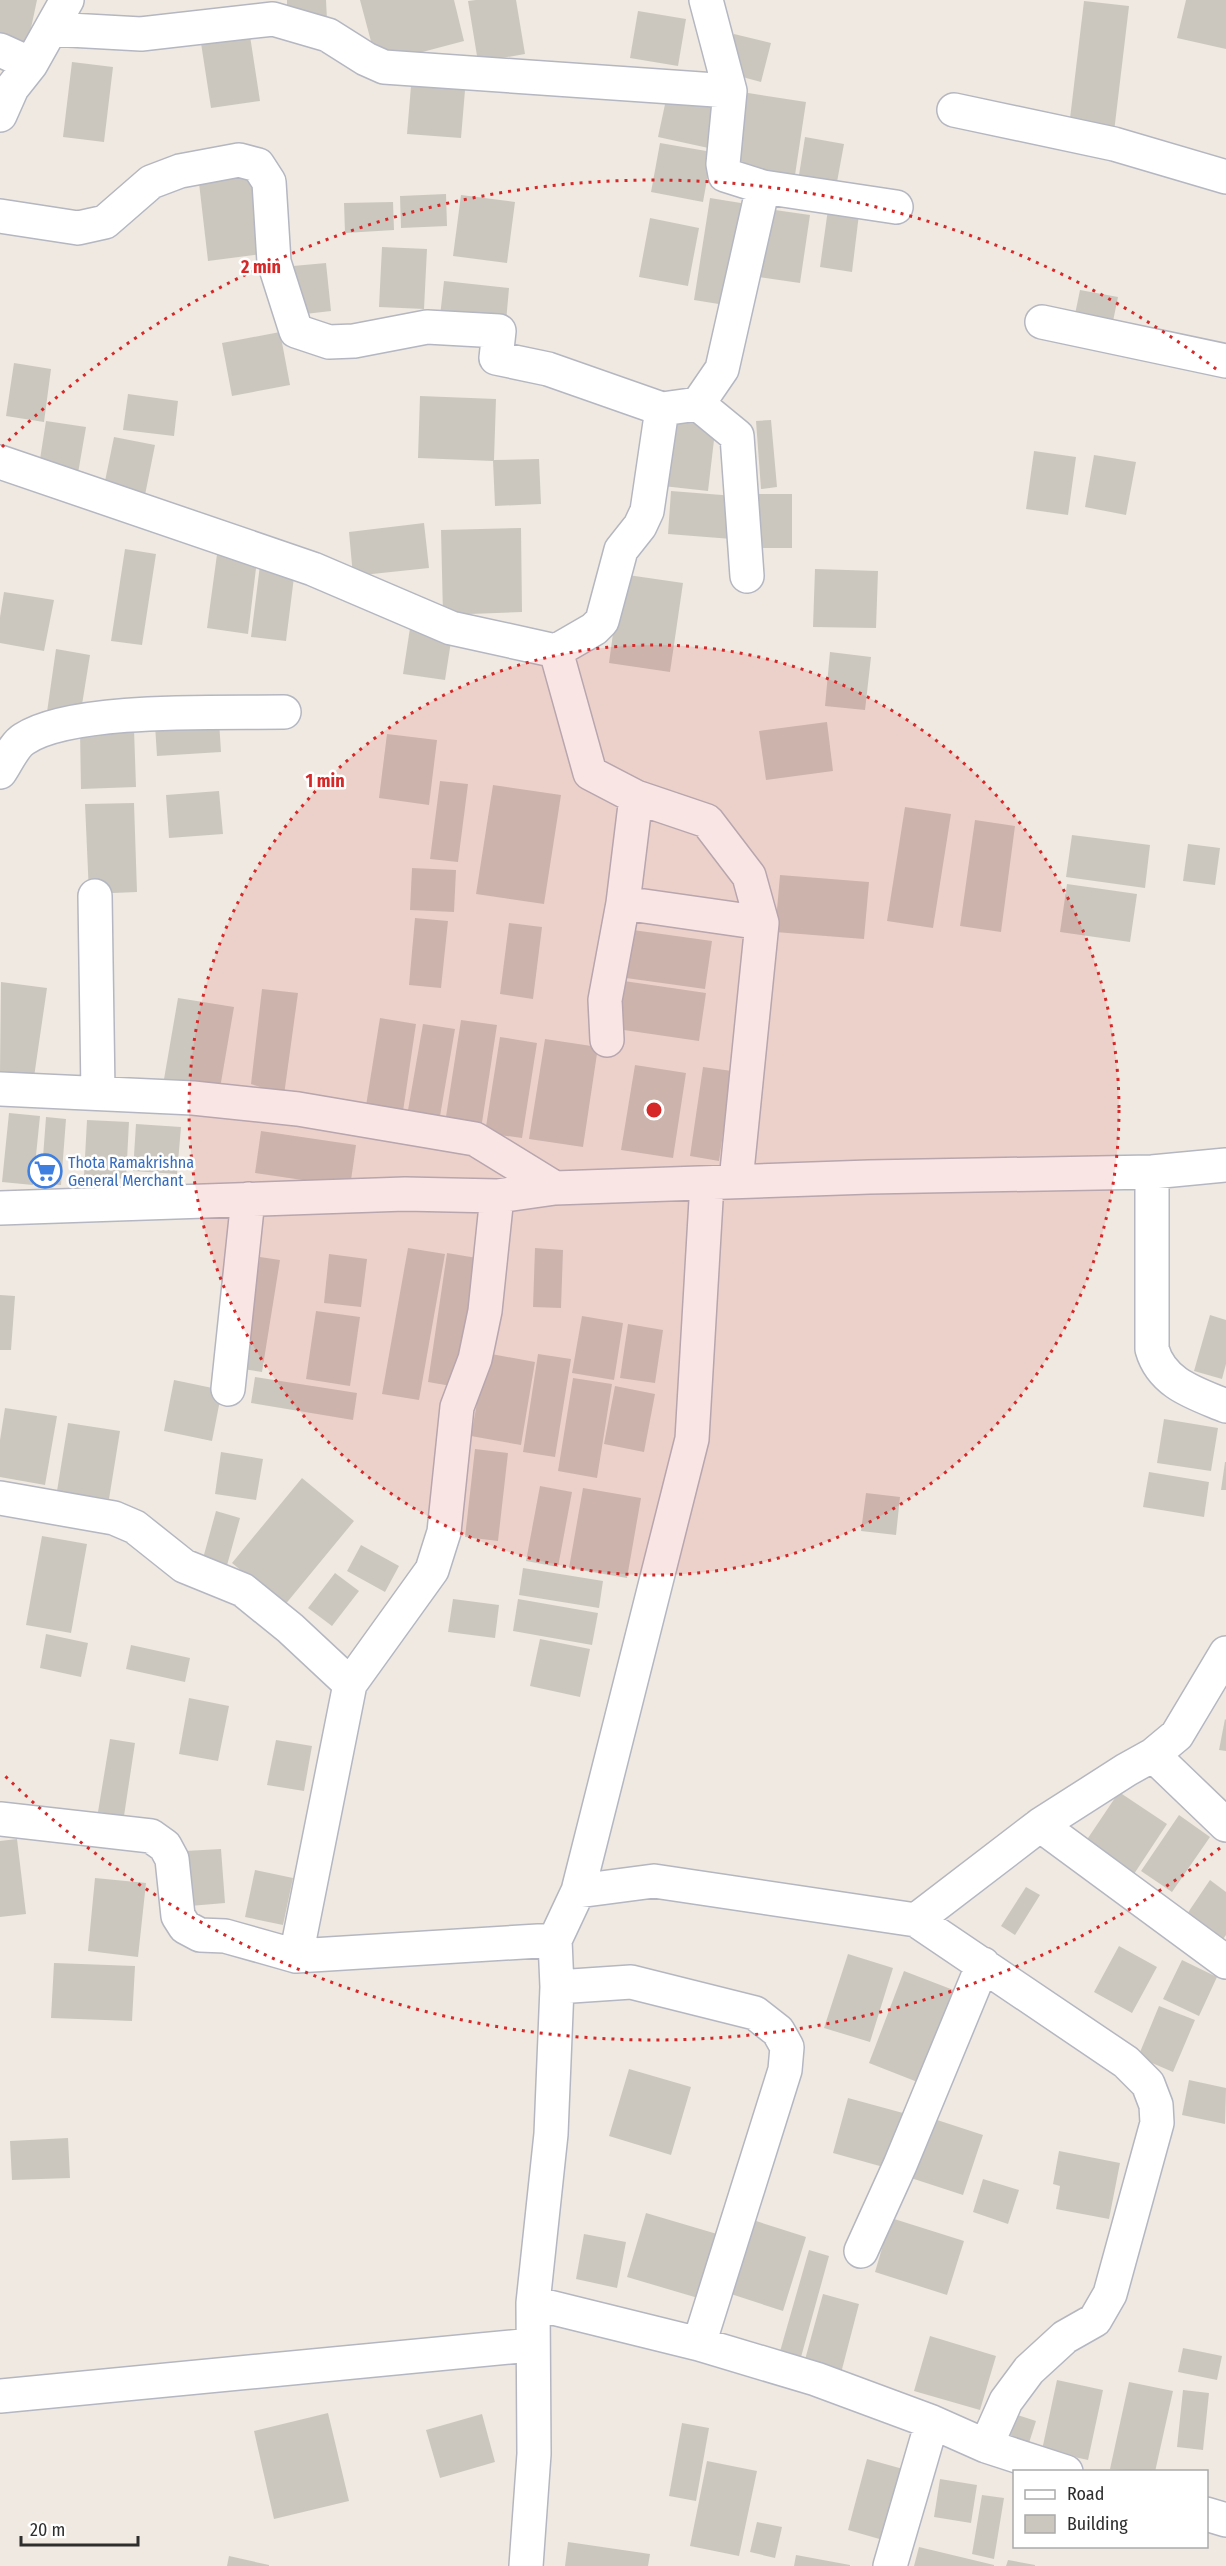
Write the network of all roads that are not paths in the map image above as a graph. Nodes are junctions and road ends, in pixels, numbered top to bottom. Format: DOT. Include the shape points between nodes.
graph roads {
  1 [pos="67,0"];
  2 [pos="706,0"];
  3 [pos="51,29"];
  4 [pos="0,50"];
  5 [pos="31,64"];
  6 [pos="730,91"];
  7 [pos="954,110"];
  8 [pos="0,115"];
  9 [pos="1226,177"];
  10 [pos="763,187"];
  11 [pos="896,207"];
  12 [pos="0,216"];
  13 [pos="1042,322"];
  14 [pos="1226,361"];
  15 [pos="698,404"];
  16 [pos="662,409"];
  17 [pos="0,462"];
  18 [pos="747,576"];
  19 [pos="556,651"];
  20 [pos="284,712"];
  21 [pos="0,772"];
  22 [pos="636,797"];
  23 [pos="95,896"];
  24 [pos="623,903"];
  25 [pos="762,923"];
  26 [pos="607,1040"];
  27 [pos="0,1089"];
  28 [pos="98,1092"];
  29 [pos="1226,1165"];
  30 [pos="1152,1172"];
  31 [pos="722,1182"];
  32 [pos="555,1188"];
  33 [pos="497,1196"];
  34 [pos="248,1199"];
  35 [pos="0,1208"];
  36 [pos="228,1389"];
  37 [pos="1226,1406"];
  38 [pos="0,1498"];
  39 [pos="1226,1653"];
  40 [pos="350,1684"];
  41 [pos="1154,1755"];
  42 [pos="0,1819"];
  43 [pos="1040,1825"];
  44 [pos="1226,1825"];
  45 [pos="578,1891"];
  46 [pos="916,1920"];
  47 [pos="555,1941"];
  48 [pos="296,1956"];
  49 [pos="1226,1962"];
  50 [pos="983,1964"];
  51 [pos="557,1988"];
  52 [pos="861,2251"];
  53 [pos="533,2303"];
  54 [pos="699,2344"];
  55 [pos="531,2345"];
  56 [pos="0,2396"];
  57 [pos="932,2422"];
  58 [pos="986,2446"];
  59 [pos="1060,2470"];
  60 [pos="1208,2515"];
  61 [pos="1226,2520"];
  62 [pos="526,2566"];
  63 [pos="890,2566"];
  1 -- 3 [label="street"];
  2 -- 6 [label="street"];
  3 -- 5 [label="street"];
  3 -- 6 [label="street" via="141,34 273,19 328,35 384,67"];
  4 -- 5 [label="street"];
  5 -- 8 [label="street" via="12,88"];
  6 -- 10 [label="street" via="725,175"];
  7 -- 9 [label="street" via="1114,144"];
  10 -- 11 [label="street"];
  10 -- 15 [label="street" via="722,369"];
  12 -- 16 [label="street" via="78,228 105,222 151,182 180,171 239,160 258,165 269,182 273,262 296,332 329,342 427,327 499,331 496,358 548,369"];
  13 -- 14 [label="street"];
  15 -- 16 [label="street"];
  15 -- 18 [label="street" via="737,436"];
  16 -- 19 [label="street" via="647,511 621,550 602,621"];
  17 -- 19 [label="street" via="313,568 451,628"];
  19 -- 22 [label="street" via="590,773"];
  20 -- 21 [label="street" via="110,716 41,730 22,740"];
  22 -- 24 [label="street"];
  22 -- 25 [label="street" via="707,821 749,876"];
  23 -- 28 [label="street"];
  24 -- 25 [label="street"];
  24 -- 26 [label="street" via="605,1000"];
  25 -- 31 [label="street"];
  27 -- 28 [label="street"];
  28 -- 32 [label="street" via="298,1109 475,1139"];
  29 -- 30 [label="street"];
  30 -- 31 [label="street"];
  30 -- 37 [label="street" via="1152,1348 1156,1364 1178,1386"];
  31 -- 32 [label="street"];
  31 -- 45 [label="street" via="692,1439"];
  32 -- 33 [label="street"];
  33 -- 34 [label="street" via="405,1194"];
  33 -- 40 [label="street" via="484,1311 475,1359 458,1407 444,1532 432,1570"];
  34 -- 35 [label="street"];
  34 -- 36 [label="street"];
  38 -- 40 [label="street" via="114,1518 135,1527 184,1566 243,1590"];
  39 -- 41 [label="street" via="1177,1735"];
  40 -- 48 [label="street"];
  41 -- 43 [label="street"];
  41 -- 44 [label="street"];
  42 -- 48 [label="street" via="151,1836 165,1846 172,1859 178,1916 185,1927 200,1935 225,1936"];
  43 -- 46 [label="street"];
  43 -- 49 [label="street"];
  45 -- 46 [label="street" via="654,1881"];
  45 -- 47 [label="street"];
  46 -- 50 [label="street"];
  47 -- 48 [label="street"];
  47 -- 51 [label="street"];
  50 -- 52 [label="street"];
  50 -- 58 [label="street" via="1126,2062 1148,2084 1156,2105 1157,2123 1110,2294 1095,2320 1065,2337 1029,2370 1006,2401"];
  51 -- 53 [label="street" via="551,2134"];
  51 -- 54 [label="street" via="631,1982 755,2013 778,2031 788,2047 785,2070"];
  53 -- 54 [label="street"];
  53 -- 55 [label="street"];
  54 -- 57 [label="street" via="816,2379"];
  55 -- 56 [label="street"];
  55 -- 62 [label="street" via="534,2454"];
  57 -- 58 [label="street"];
  57 -- 63 [label="street"];
  58 -- 59 [label="street"];
  60 -- 61 [label="street"];
}
